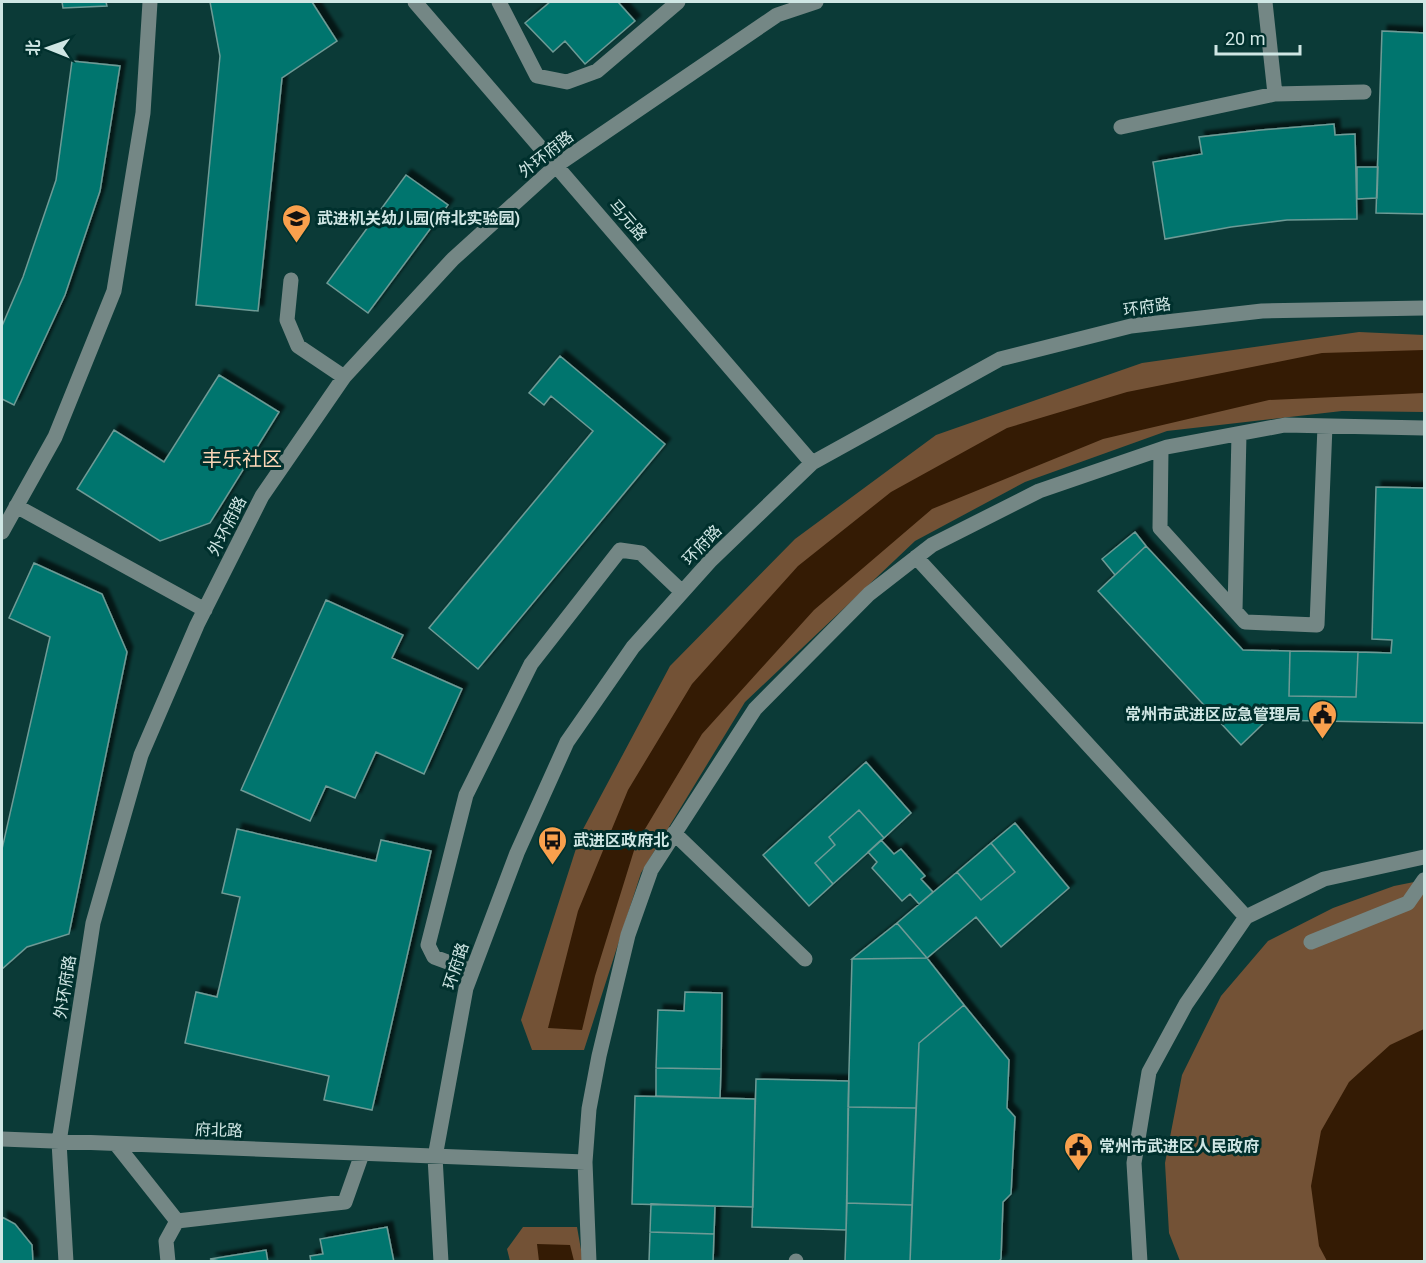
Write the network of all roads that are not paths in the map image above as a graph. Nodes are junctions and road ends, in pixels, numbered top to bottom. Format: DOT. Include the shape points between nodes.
graph roads {
  1 [pos="150,2"];
  2 [pos="415,2"];
  3 [pos="499,2"];
  4 [pos="678,2"];
  5 [pos="816,2"];
  6 [pos="1265,2"];
  7 [pos="1364,92"];
  8 [pos="1275,94"];
  9 [pos="1121,126"];
  10 [pos="557,165"];
  11 [pos="291,280"];
  12 [pos="1425,308"];
  13 [pos="344,377"];
  14 [pos="1325,426"];
  15 [pos="1425,428"];
  16 [pos="1239,434"];
  17 [pos="1161,450"];
  18 [pos="812,462"];
  19 [pos="16,506"];
  20 [pos="2,532"];
  21 [pos="916,557"];
  22 [pos="682,592"];
  23 [pos="205,610"];
  24 [pos="1235,611"];
  25 [pos="674,833"];
  26 [pos="1425,857"];
  27 [pos="1425,880"];
  28 [pos="1246,917"];
  29 [pos="1311,942"];
  30 [pos="805,959"];
  31 [pos="472,971"];
  32 [pos="2,1139"];
  33 [pos="59,1142"];
  34 [pos="116,1144"];
  35 [pos="362,1154"];
  36 [pos="435,1157"];
  37 [pos="585,1162"];
  38 [pos="177,1221"];
  39 [pos="66,1262"];
  40 [pos="168,1262"];
  41 [pos="441,1262"];
  42 [pos="590,1262"];
  43 [pos="1140,1262"];
  1 -- 19 [label="street" via="144,113 114,291 55,437"];
  2 -- 10 [label="street, 马元路"];
  3 -- 4 [label="street" via="537,75 567,82 597,71"];
  5 -- 10 [label="street, 外环府路" via="777,15"];
  6 -- 8 [label="street"];
  7 -- 8 [label="street"];
  8 -- 9 [label="street"];
  10 -- 13 [label="street, 外环府路" via="453,259"];
  10 -- 18 [label="street, 马元路"];
  11 -- 13 [label="street" via="287,320 298,346"];
  12 -- 18 [label="street, 环府路" via="1262,311 1131,326 1000,359"];
  13 -- 23 [label="street, 外环府路" via="262,496"];
  14 -- 15 [label="street"];
  14 -- 16 [label="street" via="1285,425"];
  14 -- 24 [label="street" via="1317,625 1245,622"];
  16 -- 17 [label="street"];
  16 -- 24 [label="street"];
  17 -- 21 [label="street" via="1039,491 932,545"];
  17 -- 24 [label="street" via="1160,528"];
  18 -- 22 [label="street, 环府路"];
  19 -- 20 [label="street"];
  19 -- 23 [label="street"];
  21 -- 25 [label="street" via="869,594 755,709"];
  21 -- 28 [label="street"];
  22 -- 31 [label="street, 环府路" via="633,647 567,742 517,853"];
  22 -- 31 [label="street" via="641,553 620,550 531,664 466,795 428,945 434,957"];
  23 -- 33 [label="street, 外环府路" via="141,755 93,923"];
  25 -- 30 [label="street"];
  25 -- 37 [label="street" via="651,870 628,935 589,1108"];
  26 -- 28 [label="street" via="1324,879"];
  27 -- 29 [label="street" via="1408,903"];
  28 -- 43 [label="street" via="1186,1004 1149,1072 1134,1163"];
  31 -- 36 [label="street, 环府路"];
  32 -- 33 [label="street, 府北路"];
  33 -- 34 [label="street, 府北路"];
  33 -- 39 [label="street, 外环府路"];
  34 -- 35 [label="street, 府北路"];
  34 -- 38 [label="street"];
  35 -- 36 [label="street, 府北路"];
  35 -- 38 [label="street" via="345,1202"];
  36 -- 37 [label="street, 府北路"];
  36 -- 41 [label="street, 环府路"];
  37 -- 42 [label="street"];
  38 -- 40 [label="street" via="166,1241"];
}
